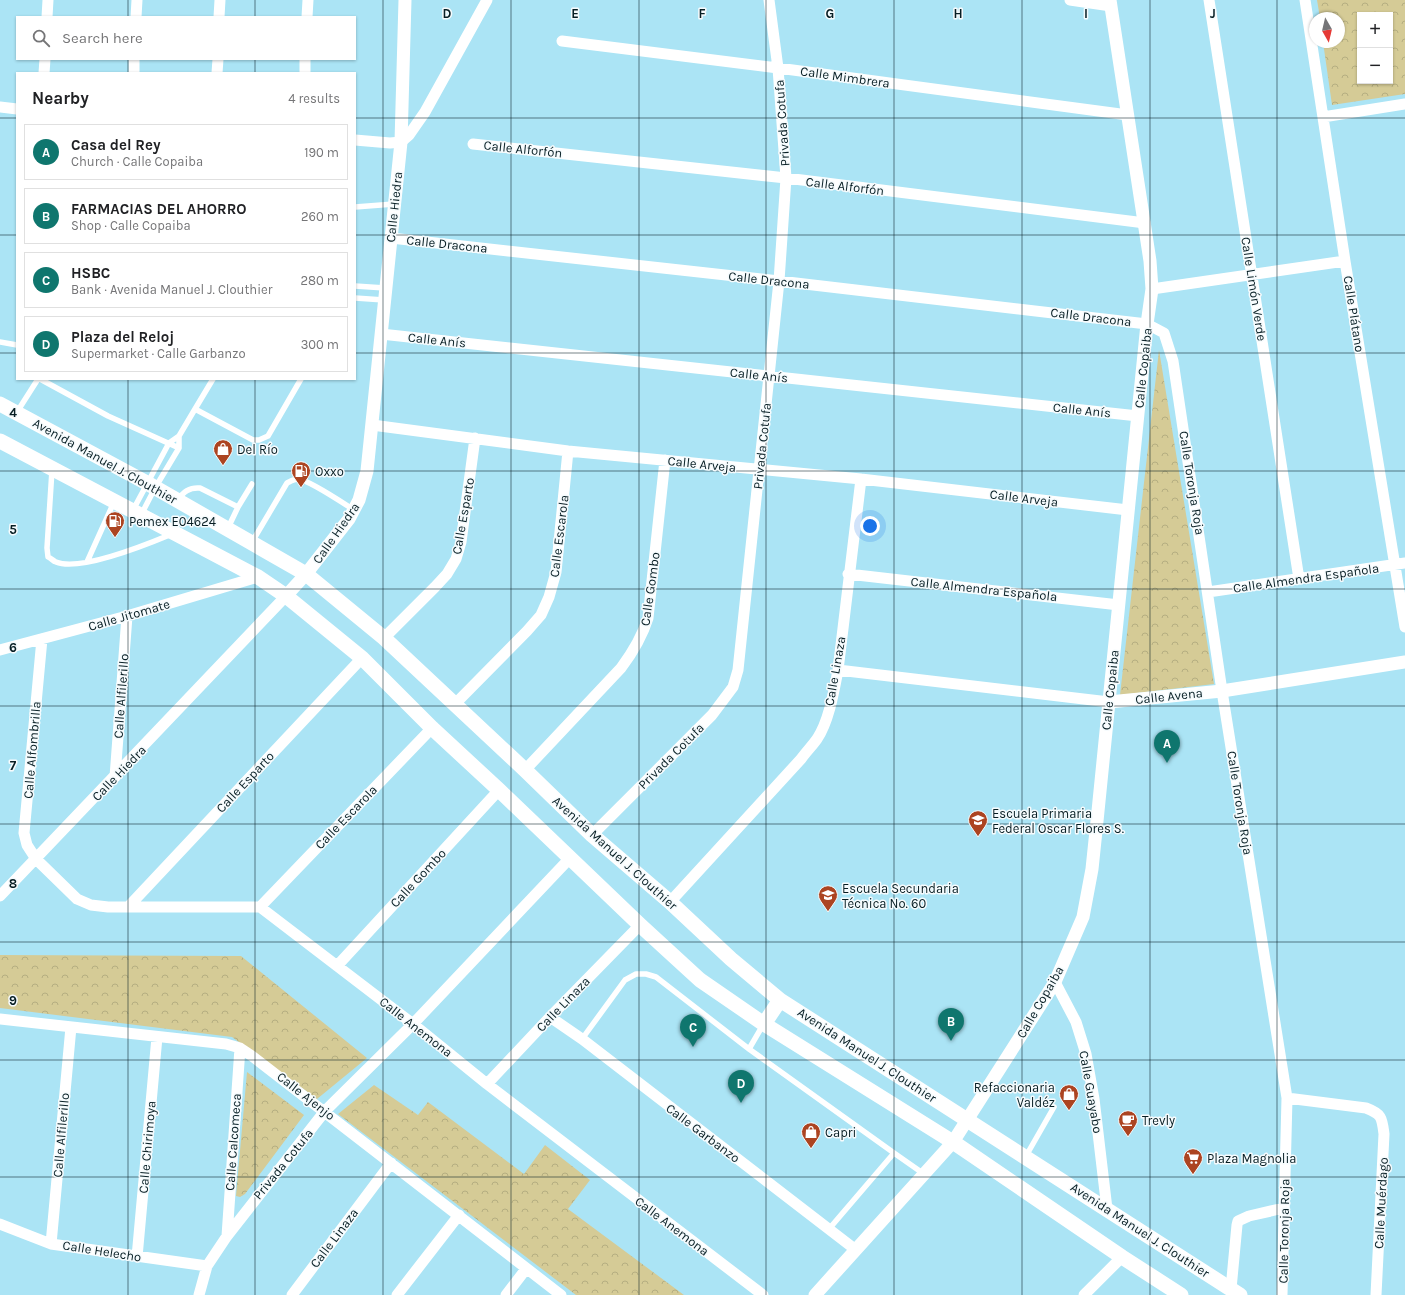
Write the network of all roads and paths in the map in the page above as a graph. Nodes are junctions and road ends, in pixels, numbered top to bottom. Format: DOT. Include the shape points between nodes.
graph roads {
  1 [pos="48,0"];
  2 [pos="137,0"];
  3 [pos="220,0"];
  4 [pos="308,0"];
  5 [pos="405,0"];
  6 [pos="487,0"];
  7 [pos="769,0"];
  8 [pos="1070,0"];
  9 [pos="1209,0"];
  10 [pos="1304,0"];
  11 [pos="1110,3"];
  12 [pos="47,16"];
  13 [pos="136,16"];
  14 [pos="219,16"];
  15 [pos="307,16"];
  16 [pos="562,41"];
  17 [pos="45,60"];
  18 [pos="134,60"];
  19 [pos="218,60"];
  20 [pos="305,60"];
  21 [pos="778,68"];
  22 [pos="44,72"];
  23 [pos="134,72"];
  24 [pos="217,72"];
  25 [pos="304,72"];
  26 [pos="1405,104"];
  27 [pos="0,107"];
  28 [pos="16,109"];
  29 [pos="1128,115"];
  30 [pos="1323,116"];
  31 [pos="356,140"];
  32 [pos="401,142"];
  33 [pos="473,144"];
  34 [pos="786,178"];
  35 [pos="394,204"];
  36 [pos="356,207"];
  37 [pos="1145,223"];
  38 [pos="391,238"];
  39 [pos="1345,261"];
  40 [pos="1252,274"];
  41 [pos="779,281"];
  42 [pos="356,286"];
  43 [pos="1152,289"];
  44 [pos="384,294"];
  45 [pos="356,298"];
  46 [pos="1147,324"];
  47 [pos="381,334"];
  48 [pos="0,342"];
  49 [pos="16,345"];
  50 [pos="769,376"];
  51 [pos="38,380"];
  52 [pos="41,380"];
  53 [pos="212,380"];
  54 [pos="300,380"];
  55 [pos="0,404"];
  56 [pos="195,409"];
  57 [pos="17,412"];
  58 [pos="1138,416"];
  59 [pos="372,424"];
  60 [pos="179,436"];
  61 [pos="475,438"];
  62 [pos="0,441"];
  63 [pos="169,443"];
  64 [pos="179,448"];
  65 [pos="568,450"];
  66 [pos="665,460"];
  67 [pos="52,469"];
  68 [pos="759,470"];
  69 [pos="861,479"];
  70 [pos="252,484"];
  71 [pos="151,485"];
  72 [pos="176,500"];
  73 [pos="115,501"];
  74 [pos="238,507"];
  75 [pos="354,510"];
  76 [pos="1128,510"];
  77 [pos="137,513"];
  78 [pos="227,529"];
  79 [pos="175,533"];
  80 [pos="252,542"];
  81 [pos="87,562"];
  82 [pos="1400,564"];
  83 [pos="306,574"];
  84 [pos="848,574"];
  85 [pos="258,577"];
  86 [pos="1299,579"];
  87 [pos="1208,592"];
  88 [pos="286,596"];
  89 [pos="1119,605"];
  90 [pos="127,616"];
  91 [pos="1405,627"];
  92 [pos="384,638"];
  93 [pos="42,639"];
  94 [pos="0,650"];
  95 [pos="362,658"];
  96 [pos="1405,662"];
  97 [pos="838,670"];
  98 [pos="1222,691"];
  99 [pos="1108,702"];
  100 [pos="454,704"];
  101 [pos="432,728"];
  102 [pos="525,770"];
  103 [pos="115,777"];
  104 [pos="499,790"];
  105 [pos="592,835"];
  106 [pos="571,858"];
  107 [pos="36,859"];
  108 [pos="0,896"];
  109 [pos="670,902"];
  110 [pos="129,906"];
  111 [pos="260,907"];
  112 [pos="640,925"];
  113 [pos="337,966"];
  114 [pos="1055,982"];
  115 [pos="780,1000"];
  116 [pos="550,1017"];
  117 [pos="0,1019"];
  118 [pos="413,1024"];
  119 [pos="764,1024"];
  120 [pos="71,1027"];
  121 [pos="157,1037"];
  122 [pos="582,1039"];
  123 [pos="240,1048"];
  124 [pos="749,1049"];
  125 [pos="487,1084"];
  126 [pos="1287,1098"];
  127 [pos="1054,1108"];
  128 [pos="326,1112"];
  129 [pos="968,1119"];
  130 [pos="953,1142"];
  131 [pos="894,1154"];
  132 [pos="1025,1156"];
  133 [pos="391,1163"];
  134 [pos="924,1174"];
  135 [pos="1284,1208"];
  136 [pos="1107,1209"];
  137 [pos="459,1214"];
  138 [pos="0,1224"];
  139 [pos="829,1228"];
  140 [pos="227,1236"];
  141 [pos="52,1244"];
  142 [pos="856,1250"];
  143 [pos="137,1257"];
  144 [pos="1122,1257"];
  145 [pos="207,1266"];
  146 [pos="526,1269"];
  147 [pos="1236,1292"];
  148 [pos="199,1295"];
  149 [pos="292,1295"];
  150 [pos="397,1295"];
  151 [pos="506,1295"];
  152 [pos="561,1295"];
  153 [pos="763,1295"];
  154 [pos="815,1295"];
  155 [pos="1084,1295"];
  156 [pos="1181,1295"];
  157 [pos="1282,1295"];
  158 [pos="1376,1295"];
  1 -- 12 [label="street"];
  2 -- 13 [label="street"];
  3 -- 14 [label="street"];
  4 -- 15 [label="street"];
  5 -- 32 [label="street, Calle Hiedra"];
  6 -- 32 [label="street" via="425,112"];
  7 -- 21 [label="street, Privada Cotufa"];
  8 -- 11 [label="street"];
  9 -- 40 [label="street, Calle Limón Verde"];
  10 -- 30 [label="street, Calle Plátano"];
  11 -- 29 [label="street, Calle Copaiba"];
  16 -- 21 [label="street, Calle Mimbrera"];
  17 -- 22 [label="street"];
  18 -- 23 [label="street"];
  19 -- 24 [label="street"];
  20 -- 25 [label="street"];
  21 -- 29 [label="street, Calle Mimbrera"];
  21 -- 34 [label="street, Privada Cotufa"];
  26 -- 30 [label="street"];
  27 -- 28 [label="street"];
  29 -- 37 [label="street, Calle Copaiba"];
  30 -- 39 [label="street, Calle Plátano"];
  31 -- 32 [label="street"];
  32 -- 35 [label="street, Calle Hiedra"];
  33 -- 34 [label="street, Calle Alforfón"];
  34 -- 37 [label="street, Calle Alforfón"];
  34 -- 41 [label="street, Privada Cotufa"];
  35 -- 36 [label="lane"];
  35 -- 38 [label="street, Calle Hiedra"];
  37 -- 43 [label="street, Calle Copaiba"];
  38 -- 41 [label="street, Calle Dracona"];
  38 -- 44 [label="street, Calle Hiedra"];
  39 -- 40 [label="street"];
  39 -- 82 [label="street, Calle Plátano"];
  40 -- 43 [label="street"];
  40 -- 86 [label="street, Calle Limón Verde"];
  41 -- 46 [label="street, Calle Dracona"];
  41 -- 50 [label="street, Privada Cotufa"];
  42 -- 44 [label="lane"];
  43 -- 46 [label="street, Calle Copaiba"];
  44 -- 45 [label="lane"];
  44 -- 47 [label="street, Calle Hiedra"];
  46 -- 58 [label="street, Calle Copaiba"];
  46 -- 87 [label="street, Calle Toronja Roja" via="1164,333 1173,361"];
  47 -- 50 [label="street, Calle Anís"];
  47 -- 59 [label="street, Calle Hiedra"];
  48 -- 49 [label="lane"];
  50 -- 58 [label="street, Calle Anís"];
  50 -- 68 [label="street, Privada Cotufa"];
  51 -- 57 [label="lane"];
  52 -- 63 [label="lane" via="108,416"];
  53 -- 56 [label="lane"];
  54 -- 56 [label="lane" via="264,439 253,440"];
  55 -- 57 [label="main road, Avenida Manuel J. Clouthier"];
  56 -- 60 [label="lane"];
  57 -- 71 [label="main road, Avenida Manuel J. Clouthier"];
  58 -- 76 [label="street, Calle Copaiba"];
  59 -- 61 [label="street, Calle Arveja"];
  59 -- 75 [label="street, Calle Hiedra" via="367,471"];
  60 -- 63 [label="lane"];
  60 -- 64 [label="lane"];
  61 -- 65 [label="street, Calle Arveja"];
  61 -- 92 [label="street, Calle Esparto" via="461,542 456,559 447,574"];
  62 -- 67 [label="main road, Avenida Manuel J. Clouthier"];
  63 -- 64 [label="lane"];
  63 -- 71 [label="lane"];
  64 -- 71 [label="lane"];
  65 -- 66 [label="street, Calle Arveja"];
  65 -- 100 [label="street, Calle Escarola" via="556,572 541,615"];
  66 -- 68 [label="street, Calle Arveja"];
  66 -- 102 [label="street, Calle Gombo" via="648,618 643,634 621,668"];
  67 -- 73 [label="main road, Avenida Manuel J. Clouthier"];
  67 -- 81 [label="lane" via="48,557 57,562"];
  68 -- 69 [label="street, Calle Arveja"];
  68 -- 105 [label="street, Privada Cotufa" via="738,670 733,687 712,715"];
  69 -- 76 [label="street, Calle Arveja"];
  69 -- 84 [label="street, Calle Linaza"];
  70 -- 74 [label="lane"];
  71 -- 72 [label="main road, Avenida Manuel J. Clouthier"];
  71 -- 77 [label="lane"];
  71 -- 77 [label="lane"];
  72 -- 74 [label="lane" via="194,487"];
  72 -- 78 [label="main road, Avenida Manuel J. Clouthier"];
  73 -- 77 [label="main road, Avenida Manuel J. Clouthier"];
  73 -- 81 [label="lane"];
  74 -- 78 [label="lane"];
  75 -- 80 [label="lane" via="308,482 293,479 287,483"];
  75 -- 83 [label="street, Calle Hiedra"];
  76 -- 89 [label="street, Calle Copaiba"];
  77 -- 79 [label="main road, Avenida Manuel J. Clouthier"];
  78 -- 80 [label="main road, Avenida Manuel J. Clouthier"];
  79 -- 81 [label="lane" via="127,552"];
  79 -- 85 [label="main road, Avenida Manuel J. Clouthier"];
  80 -- 83 [label="main road, Avenida Manuel J. Clouthier"];
  82 -- 86 [label="street, Calle Almendra Española"];
  82 -- 91 [label="street, Calle Plátano"];
  83 -- 88 [label="street, Calle Hiedra"];
  83 -- 92 [label="main road, Avenida Manuel J. Clouthier"];
  84 -- 89 [label="street, Calle Almendra Española"];
  84 -- 97 [label="street, Calle Linaza"];
  85 -- 88 [label="main road, Avenida Manuel J. Clouthier"];
  85 -- 90 [label="street, Calle Jitomate"];
  86 -- 87 [label="street, Calle Almendra Española"];
  87 -- 98 [label="street, Calle Toronja Roja"];
  88 -- 95 [label="main road, Avenida Manuel J. Clouthier"];
  88 -- 103 [label="street, Calle Hiedra"];
  89 -- 99 [label="street, Calle Copaiba"];
  90 -- 93 [label="street, Calle Jitomate"];
  90 -- 103 [label="street, Calle Alfilerillo"];
  92 -- 100 [label="main road, Avenida Manuel J. Clouthier"];
  93 -- 94 [label="street, Calle Jitomate"];
  93 -- 107 [label="street, Calle Alfombrilla" via="24,833 27,845"];
  95 -- 101 [label="main road, Avenida Manuel J. Clouthier"];
  95 -- 110 [label="street, Calle Esparto"];
  96 -- 98 [label="street, Calle Avena"];
  97 -- 99 [label="street, Calle Avena"];
  97 -- 109 [label="street, Calle Linaza" via="828,714 818,738"];
  98 -- 99 [label="street, Calle Avena"];
  98 -- 126 [label="street, Calle Toronja Roja"];
  99 -- 114 [label="street, Calle Copaiba" via="1093,853 1083,917"];
  100 -- 102 [label="main road, Avenida Manuel J. Clouthier"];
  101 -- 104 [label="main road, Avenida Manuel J. Clouthier"];
  101 -- 111 [label="street, Calle Escarola"];
  102 -- 105 [label="main road, Avenida Manuel J. Clouthier"];
  103 -- 107 [label="street, Calle Hiedra"];
  104 -- 106 [label="main road, Avenida Manuel J. Clouthier"];
  104 -- 113 [label="street, Calle Gombo"];
  105 -- 109 [label="main road, Avenida Manuel J. Clouthier"];
  106 -- 112 [label="main road, Avenida Manuel J. Clouthier"];
  106 -- 118 [label="street, Privada Cotufa"];
  107 -- 108 [label="street, Calle Hiedra"];
  107 -- 110 [label="street" via="78,900 91,905"];
  109 -- 115 [label="main road, Avenida Manuel J. Clouthier"];
  110 -- 111 [label="street"];
  111 -- 113 [label="street, Calle Anemona"];
  112 -- 116 [label="street, Calle Linaza"];
  112 -- 119 [label="main road, Avenida Manuel J. Clouthier" via="700,980"];
  113 -- 118 [label="street, Calle Anemona"];
  114 -- 129 [label="street, Calle Copaiba"];
  114 -- 136 [label="street, Calle Guayabo" via="1076,1022 1086,1054"];
  115 -- 119 [label="main road"];
  115 -- 129 [label="main road, Avenida Manuel J. Clouthier"];
  116 -- 122 [label="street, Calle Garbanzo"];
  116 -- 125 [label="street, Calle Linaza"];
  117 -- 120 [label="street, Calle Ajenjo"];
  118 -- 125 [label="street, Calle Anemona"];
  118 -- 128 [label="street, Privada Cotufa"];
  119 -- 124 [label="lane"];
  119 -- 130 [label="main road, Avenida Manuel J. Clouthier"];
  120 -- 121 [label="street, Calle Ajenjo"];
  120 -- 141 [label="street, Calle Alfilerillo"];
  121 -- 123 [label="street, Calle Ajenjo" via="226,1044"];
  121 -- 143 [label="street, Calle Chirimoya"];
  122 -- 124 [label="lane" via="625,980 636,974 646,974 656,977"];
  122 -- 139 [label="street, Calle Garbanzo"];
  123 -- 128 [label="street, Calle Ajenjo"];
  123 -- 140 [label="street, Calle Calcomeca"];
  124 -- 131 [label="lane"];
  125 -- 153 [label="street, Calle Anemona"];
  126 -- 135 [label="street, Calle Toronja Roja"];
  126 -- 158 [label="street, Calle Muérdago" via="1366,1108 1377,1112 1382,1122 1384,1134"];
  127 -- 132 [label="lane"];
  128 -- 133 [label="street, Calle Ajenjo"];
  128 -- 140 [label="street, Privada Cotufa"];
  129 -- 130 [label="street, Calle Copaiba"];
  129 -- 132 [label="main road, Avenida Manuel J. Clouthier"];
  130 -- 134 [label="street, Calle Copaiba"];
  130 -- 144 [label="main road, Avenida Manuel J. Clouthier"];
  131 -- 134 [label="lane"];
  131 -- 139 [label="lane"];
  132 -- 136 [label="main road, Avenida Manuel J. Clouthier"];
  133 -- 137 [label="street, Calle Ajenjo"];
  133 -- 149 [label="street, Calle Linaza"];
  134 -- 142 [label="street, Calle Copaiba"];
  135 -- 147 [label="street" via="1238,1221"];
  135 -- 157 [label="street, Calle Toronja Roja"];
  136 -- 147 [label="main road, Avenida Manuel J. Clouthier"];
  137 -- 146 [label="street, Calle Ajenjo"];
  137 -- 150 [label="street"];
  138 -- 141 [label="street, Calle Helecho"];
  139 -- 142 [label="street, Calle Garbanzo"];
  140 -- 145 [label="street, Privada Cotufa"];
  141 -- 143 [label="street, Calle Helecho"];
  142 -- 154 [label="street, Calle Copaiba"];
  143 -- 145 [label="street, Calle Helecho"];
  144 -- 155 [label="street"];
  144 -- 156 [label="main road, Avenida Manuel J. Clouthier"];
  145 -- 148 [label="street, Privada Cotufa"];
  146 -- 151 [label="street"];
  146 -- 152 [label="street, Calle Ajenjo"];
}
